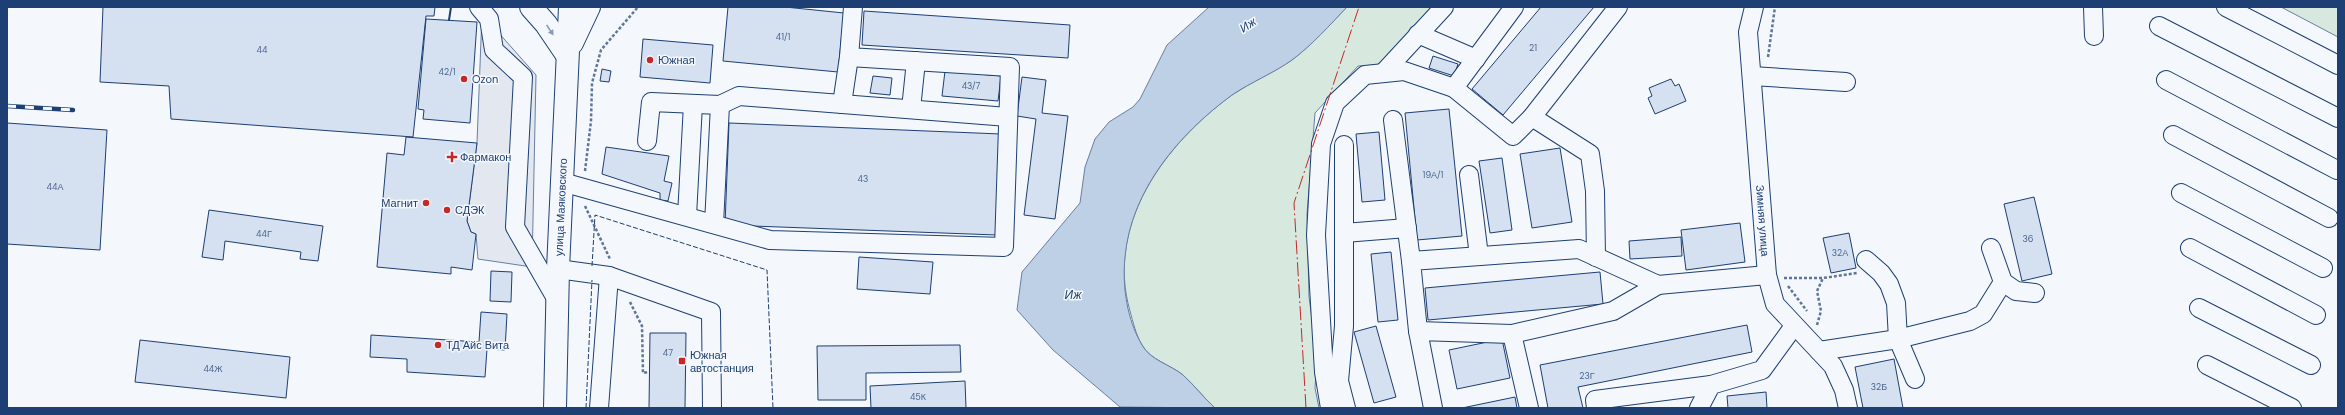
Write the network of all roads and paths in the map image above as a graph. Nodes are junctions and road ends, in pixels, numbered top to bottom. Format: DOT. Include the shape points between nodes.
graph roads {
  1 [pos="479,7"];
  2 [pos="531,7"];
  3 [pos="570,7"];
  4 [pos="589,7"];
  5 [pos="853,7"];
  6 [pos="1444,7"];
  7 [pos="1514,7"];
  8 [pos="1618,7"];
  9 [pos="1754,7"];
  10 [pos="2093,7"];
  11 [pos="2226,7"];
  12 [pos="2159,26"];
  13 [pos="1418,34"];
  14 [pos="2094,36"];
  15 [pos="567,55"];
  16 [pos="849,57"];
  17 [pos="1476,59"];
  18 [pos="916,61"];
  19 [pos="2338,65"];
  20 [pos="1383,73"];
  21 [pos="1752,76"];
  22 [pos="2166,80"];
  23 [pos="1846,82"];
  24 [pos="1454,88"];
  25 [pos="693,104"];
  26 [pos="842,104"];
  27 [pos="720,106"];
  28 [pos="911,109"];
  29 [pos="1008,117"];
  30 [pos="1532,117"];
  31 [pos="2338,118"];
  32 [pos="1394,120"];
  33 [pos="2173,135"];
  34 [pos="647,141"];
  35 [pos="1344,145"];
  36 [pos="2337,170"];
  37 [pos="1469,175"];
  38 [pos="562,182"];
  39 [pos="2181,192"];
  40 [pos="687,216"];
  41 [pos="2329,218"];
  42 [pos="714,224"];
  43 [pos="1407,228"];
  44 [pos="1344,233"];
  45 [pos="1991,248"];
  46 [pos="2190,248"];
  47 [pos="1479,256"];
  48 [pos="1596,257"];
  49 [pos="1411,261"];
  50 [pos="1871,265"];
  51 [pos="2324,268"];
  52 [pos="558,269"];
  53 [pos="609,276"];
  54 [pos="1775,277"];
  55 [pos="1823,278"];
  56 [pos="2002,282"];
  57 [pos="1658,285"];
  58 [pos="2035,293"];
  59 [pos="557,300"];
  60 [pos="2199,308"];
  61 [pos="2316,315"];
  62 [pos="1817,325"];
  63 [pos="1794,326"];
  64 [pos="1418,331"];
  65 [pos="1512,334"];
  66 [pos="1898,339"];
  67 [pos="1819,351"];
  68 [pos="2207,365"];
  69 [pos="2311,365"];
  70 [pos="1915,379"];
  71 [pos="1711,385"];
  72 [pos="1428,407"];
  73 [pos="555,408"];
  74 [pos="598,408"];
  75 [pos="712,408"];
  76 [pos="1330,408"];
  77 [pos="1346,408"];
  78 [pos="1529,408"];
  79 [pos="1596,408"];
  80 [pos="1699,408"];
  81 [pos="1848,408"];
  82 [pos="2292,408"];
  1 -- 59 [label="street" via="489,19 494,50 523,77 515,227"];
  2 -- 15 [label="main road, one-way"];
  3 -- 15 [label="main road, улица Маяковского"];
  4 -- 15 [label="main road"];
  5 -- 16 [label="street"];
  6 -- 13 [label="street"];
  7 -- 17 [label="street"];
  8 -- 30 [label="street"];
  9 -- 21 [label="street, Зимняя улица" via="1748,32"];
  10 -- 14 [label="street"];
  11 -- 19 [label="street"];
  12 -- 31 [label="street"];
  13 -- 17 [label="street"];
  13 -- 20 [label="street"];
  15 -- 38 [label="main road, улица Маяковского"];
  16 -- 18 [label="street"];
  16 -- 26 [label="street"];
  17 -- 24 [label="street"];
  18 -- 28 [label="street"];
  18 -- 29 [label="street" via="1010,68"];
  20 -- 24 [label="street" via="1404,71"];
  20 -- 76 [label="street" via="1365,75 1335,103 1321,144 1316,235 1324,372"];
  21 -- 23 [label="street"];
  21 -- 54 [label="street, Зимняя улица"];
  22 -- 36 [label="street"];
  24 -- 30 [label="street" via="1513,136"];
  25 -- 27 [label="street"];
  25 -- 34 [label="street" via="651,102"];
  25 -- 40 [label="street"];
  26 -- 27 [label="street" via="743,96"];
  26 -- 28 [label="street"];
  27 -- 42 [label="street"];
  28 -- 29 [label="street"];
  29 -- 42 [label="street" via="1004,247 770,240"];
  30 -- 48 [label="street" via="1590,154 1595,191"];
  32 -- 43 [label="street"];
  33 -- 41 [label="street"];
  35 -- 44 [label="street"];
  37 -- 47 [label="street"];
  38 -- 40 [label="street"];
  38 -- 52 [label="main road, улица Маяковского"];
  39 -- 51 [label="street"];
  40 -- 42 [label="street"];
  43 -- 44 [label="street"];
  43 -- 49 [label="street"];
  44 -- 77 [label="street" via="1344,326 1339,381"];
  45 -- 56 [label="street"];
  46 -- 61 [label="street"];
  47 -- 48 [label="street" via="1579,249"];
  47 -- 49 [label="street"];
  48 -- 57 [label="street"];
  49 -- 64 [label="street"];
  50 -- 55 [label="path"];
  50 -- 66 [label="street" via="1889,284 1896,303"];
  52 -- 53 [label="street"];
  52 -- 59 [label="main road, улица Маяковского"];
  53 -- 74 [label="street"];
  53 -- 75 [label="street" via="711,312"];
  54 -- 55 [label="path"];
  54 -- 57 [label="street"];
  54 -- 63 [label="street, Зимняя улица" via="1775,304"];
  55 -- 62 [label="path" via="1817,291 1822,311"];
  56 -- 58 [label="street" via="2016,291"];
  56 -- 66 [label="street" via="1983,314 1970,321"];
  57 -- 65 [label="street" via="1613,311"];
  59 -- 73 [label="main road, улица Маяковского"];
  60 -- 69 [label="street"];
  63 -- 67 [label="street, Зимняя улица"];
  63 -- 71 [label="street" via="1762,370"];
  64 -- 65 [label="street"];
  64 -- 72 [label="street"];
  65 -- 78 [label="street"];
  66 -- 67 [label="street"];
  66 -- 70 [label="street"];
  67 -- 81 [label="street, Зимняя улица" via="1833,366 1844,390"];
  68 -- 82 [label="street"];
  71 -- 79 [label="street" via="1595,400"];
  71 -- 80 [label="street"];
}
